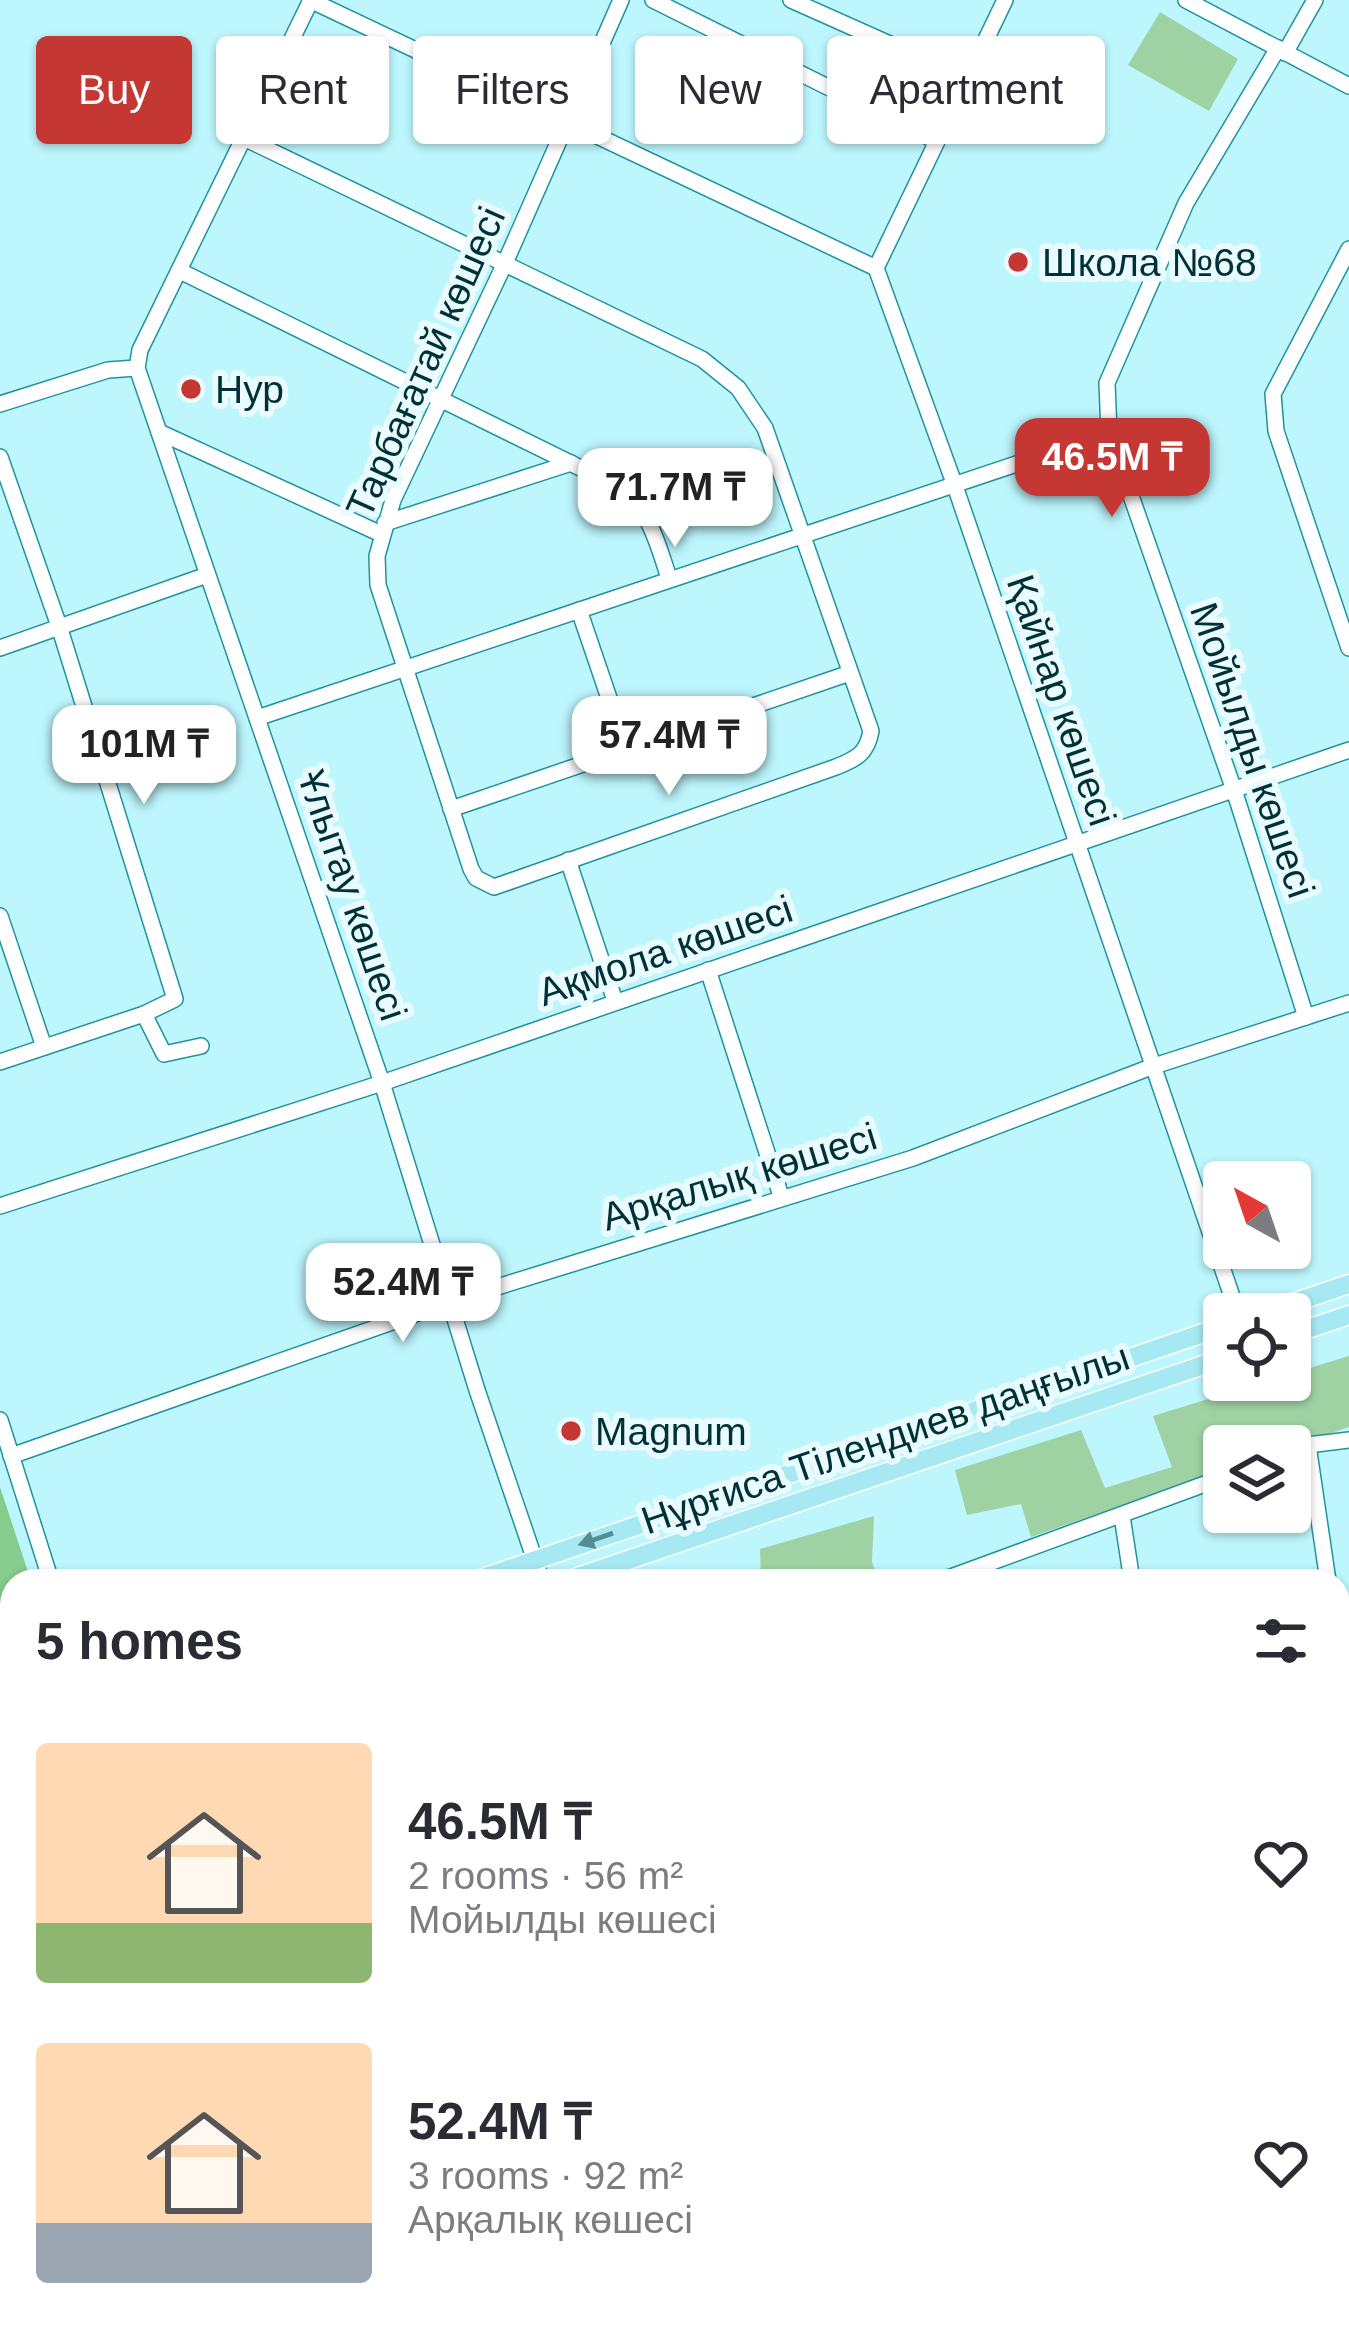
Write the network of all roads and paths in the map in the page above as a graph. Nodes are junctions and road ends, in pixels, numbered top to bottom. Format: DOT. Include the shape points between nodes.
graph roads {
  1 [pos="310,0"];
  2 [pos="621,0"];
  3 [pos="653,0"];
  4 [pos="791,0"];
  5 [pos="1005,0"];
  6 [pos="1186,0"];
  7 [pos="1316,0"];
  8 [pos="294,36"];
  9 [pos="606,36"];
  10 [pos="872,36"];
  11 [pos="987,36"];
  12 [pos="413,48"];
  13 [pos="1281,50"];
  14 [pos="1349,86"];
  15 [pos="827,87"];
  16 [pos="611,141"];
  17 [pos="244,144"];
  18 [pos="254,144"];
  19 [pos="559,144"];
  20 [pos="935,144"];
  21 [pos="1349,249"];
  22 [pos="505,263"];
  23 [pos="876,268"];
  24 [pos="180,271"];
  25 [pos="136,368"];
  26 [pos="441,399"];
  27 [pos="0,404"];
  28 [pos="159,432"];
  29 [pos="1109,434"];
  30 [pos="0,458"];
  31 [pos="571,463"];
  32 [pos="954,483"];
  33 [pos="383,528"];
  34 [pos="801,536"];
  35 [pos="207,575"];
  36 [pos="669,578"];
  37 [pos="579,610"];
  38 [pos="59,626"];
  39 [pos="0,648"];
  40 [pos="1349,648"];
  41 [pos="405,669"];
  42 [pos="850,673"];
  43 [pos="257,718"];
  44 [pos="626,748"];
  45 [pos="1349,750"];
  46 [pos="1234,790"];
  47 [pos="451,809"];
  48 [pos="1075,843"];
  49 [pos="568,860"];
  50 [pos="0,916"];
  51 [pos="708,970"];
  52 [pos="615,1001"];
  53 [pos="1349,1003"];
  54 [pos="145,1015"];
  55 [pos="1306,1017"];
  56 [pos="201,1046"];
  57 [pos="44,1047"];
  58 [pos="0,1062"];
  59 [pos="1151,1066"];
  60 [pos="382,1083"];
  61 [pos="782,1196"];
  62 [pos="0,1206"];
  63 [pos="1349,1285"];
  64 [pos="1231,1293"];
  65 [pos="1311,1297"];
  66 [pos="449,1302"];
  67 [pos="1349,1316"];
  68 [pos="1311,1328"];
  69 [pos="1203,1333"];
  70 [pos="1203,1365"];
  71 [pos="0,1420"];
  72 [pos="1349,1440"];
  73 [pos="1311,1445"];
  74 [pos="11,1456"];
  75 [pos="1311,1465"];
  76 [pos="1203,1485"];
  77 [pos="1122,1516"];
  78 [pos="535,1560"];
  79 [pos="47,1569"];
  80 [pos="509,1569"];
  81 [pos="538,1569"];
  82 [pos="601,1569"];
  83 [pos="974,1569"];
  84 [pos="1130,1569"];
  85 [pos="1326,1569"];
  1 -- 8 [label="street"];
  1 -- 12 [label="street"];
  2 -- 9 [label="street, Тарбағатай көшесі"];
  3 -- 15 [label="street"];
  4 -- 10 [label="street"];
  5 -- 11 [label="street"];
  6 -- 13 [label="street"];
  7 -- 13 [label="street, Мойылды көшесі"];
  13 -- 14 [label="street"];
  13 -- 29 [label="street, Мойылды көшесі" via="1186,203 1106,383"];
  16 -- 23 [label="street"];
  17 -- 24 [label="street"];
  18 -- 22 [label="street"];
  19 -- 22 [label="street, Тарбағатай көшесі"];
  20 -- 23 [label="street"];
  21 -- 40 [label="street" via="1274,394 1276,431"];
  22 -- 26 [label="street, Тарбағатай көшесі"];
  22 -- 34 [label="street" via="702,359 738,388 765,428"];
  23 -- 32 [label="street, Қайнар көшесі"];
  24 -- 25 [label="street"];
  24 -- 26 [label="street"];
  25 -- 27 [label="street"];
  25 -- 28 [label="street, Ұлытау көшесі"];
  26 -- 31 [label="street"];
  26 -- 33 [label="street, Тарбағатай көшесі"];
  28 -- 33 [label="street"];
  28 -- 35 [label="street, Ұлытау көшесі"];
  29 -- 32 [label="street"];
  29 -- 46 [label="street, Мойылды көшесі"];
  30 -- 38 [label="street"];
  31 -- 33 [label="street"];
  31 -- 36 [label="street" via="642,506"];
  32 -- 34 [label="street"];
  32 -- 48 [label="street, Қайнар көшесі"];
  33 -- 41 [label="street, Тарбағатай көшесі" via="378,585"];
  34 -- 36 [label="street"];
  34 -- 42 [label="street"];
  35 -- 38 [label="street"];
  35 -- 43 [label="street, Ұлытау көшесі"];
  36 -- 37 [label="street"];
  37 -- 41 [label="street"];
  37 -- 44 [label="street"];
  38 -- 39 [label="street"];
  38 -- 54 [label="street" via="175,999"];
  41 -- 43 [label="street"];
  41 -- 47 [label="street, Тарбағатай көшесі"];
  42 -- 44 [label="street"];
  42 -- 49 [label="street" via="871,731 855,760"];
  43 -- 60 [label="street, Ұлытау көшесі"];
  44 -- 47 [label="street"];
  45 -- 46 [label="street, Ақмола көшесі"];
  46 -- 48 [label="street, Ақмола көшесі"];
  46 -- 55 [label="street, Мойылды көшесі"];
  47 -- 49 [label="street, Тарбағатай көшесі" via="470,869 494,887"];
  48 -- 51 [label="street, Ақмола көшесі"];
  48 -- 59 [label="street, Қайнар көшесі"];
  49 -- 52 [label="street"];
  50 -- 57 [label="street"];
  51 -- 52 [label="street, Ақмола көшесі"];
  51 -- 61 [label="street"];
  52 -- 60 [label="street, Ақмола көшесі"];
  53 -- 55 [label="street, Арқалық көшесі"];
  54 -- 56 [label="street" via="164,1054"];
  54 -- 57 [label="street"];
  55 -- 59 [label="street, Арқалық көшесі"];
  57 -- 58 [label="street"];
  59 -- 61 [label="street, Арқалық көшесі" via="913,1158"];
  59 -- 64 [label="street, Қайнар көшесі"];
  60 -- 62 [label="street, Ақмола көшесі"];
  60 -- 66 [label="street, Ұлытау көшесі"];
  61 -- 66 [label="street, Арқалық көшесі"];
  63 -- 65 [label="main road"];
  66 -- 74 [label="street, Арқалық көшесі"];
  66 -- 78 [label="street, Ұлытау көшесі"];
  67 -- 68 [label="main road"];
  69 -- 78 [label="main road, Нұрғиса Тілендиев даңғылы, one-way"];
  70 -- 82 [label="main road, Нұрғиса Тілендиев даңғылы"];
  71 -- 74 [label="street"];
  72 -- 73 [label="street"];
  74 -- 79 [label="street"];
  75 -- 85 [label="street"];
  76 -- 77 [label="street"];
  77 -- 83 [label="street"];
  77 -- 84 [label="street"];
  78 -- 80 [label="main road, Нұрғиса Тілендиев даңғылы"];
  78 -- 81 [label="street, Ұлытау көшесі"];
}
